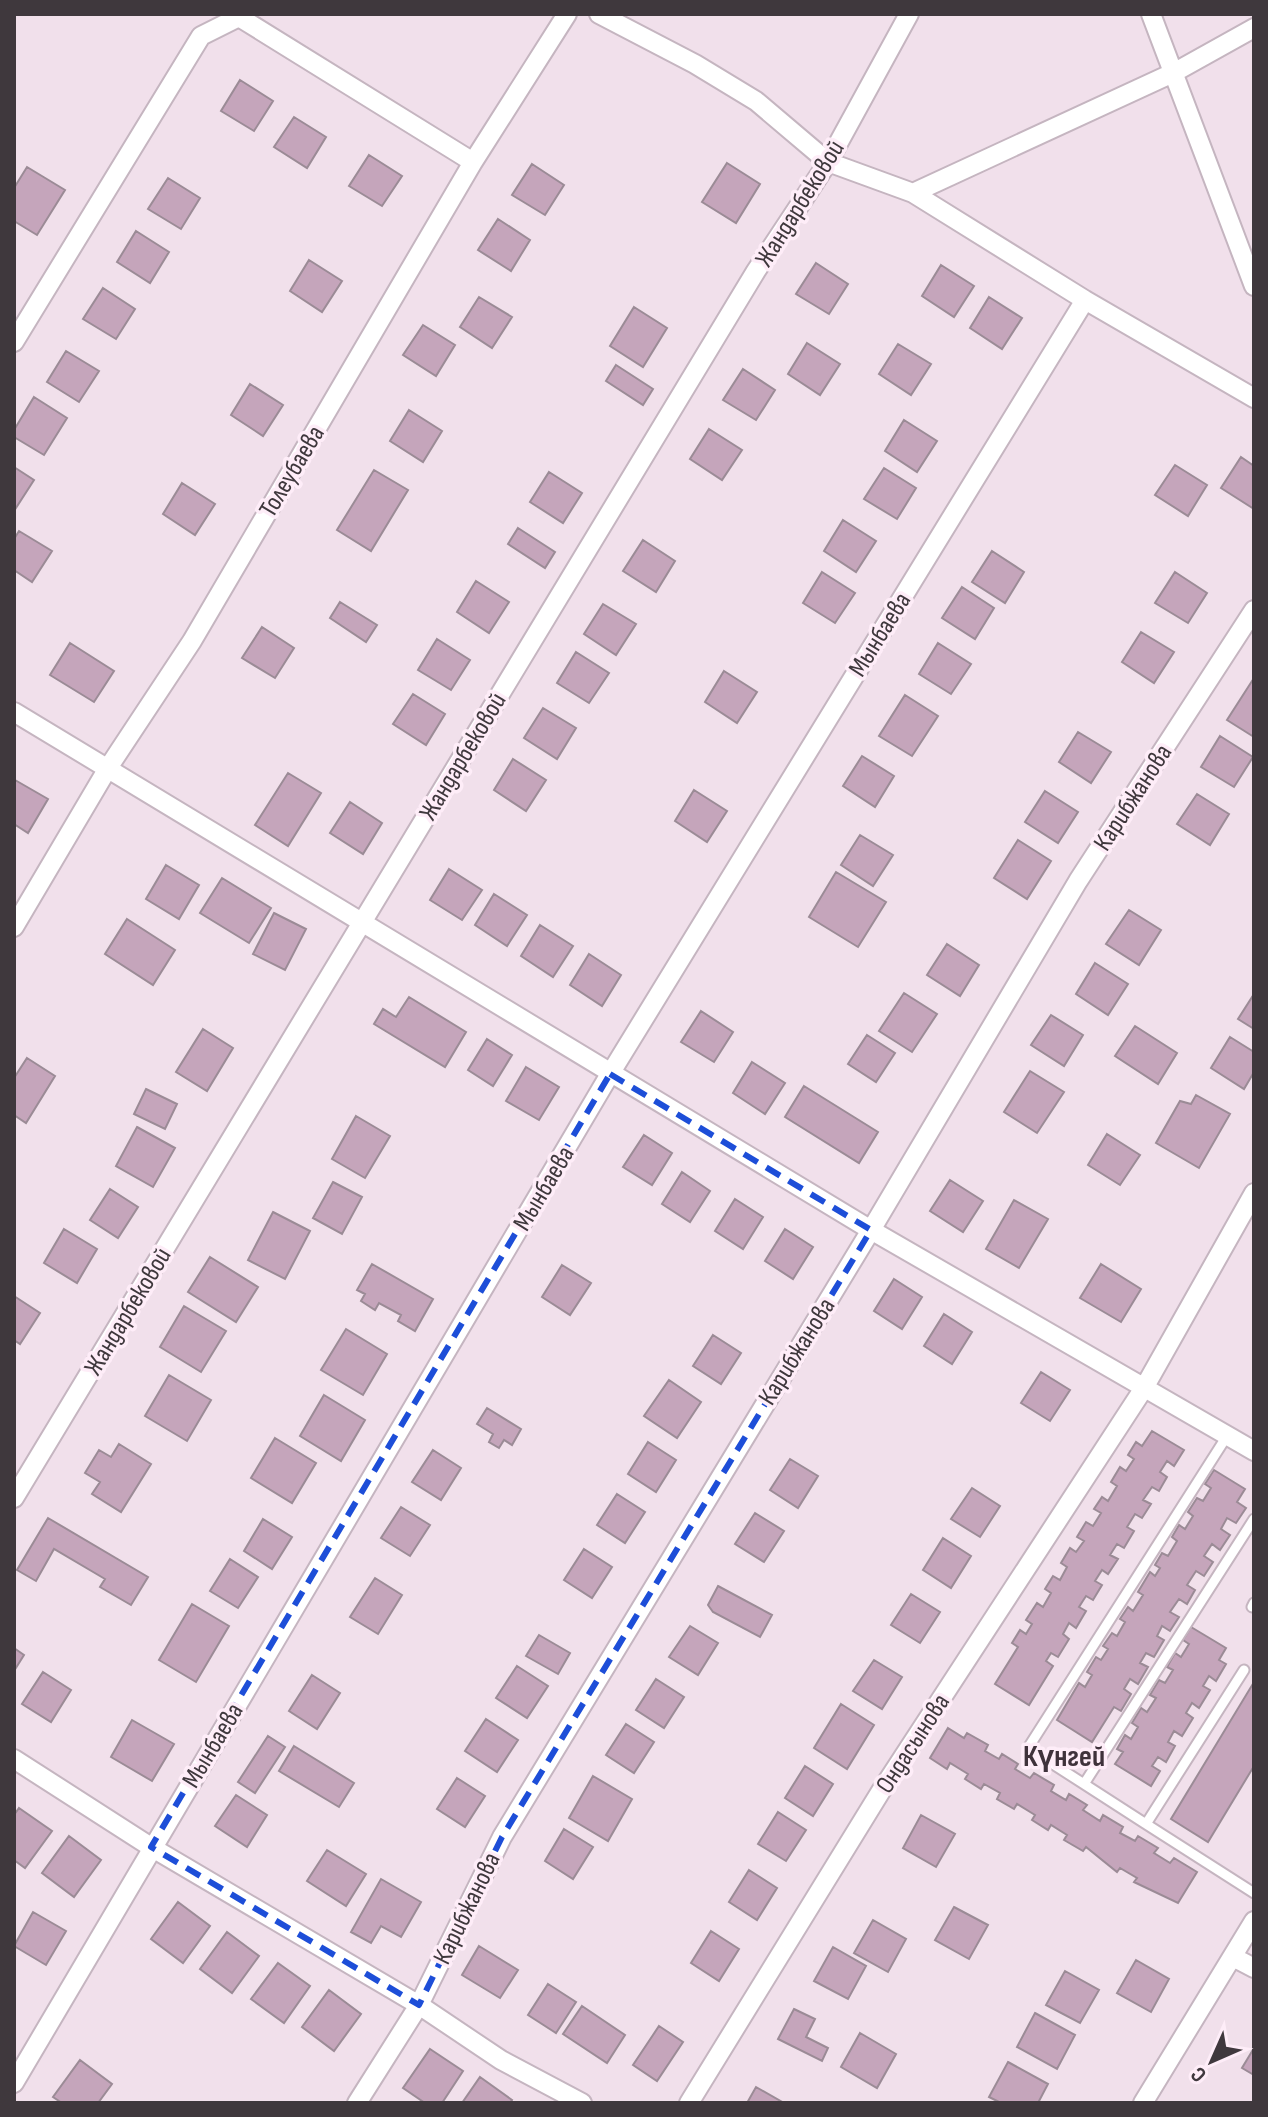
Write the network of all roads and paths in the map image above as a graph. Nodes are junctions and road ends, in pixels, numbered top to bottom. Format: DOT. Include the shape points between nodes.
graph roads {
  1 [pos="567,14"];
  2 [pos="599,14"];
  3 [pos="909,14"];
  4 [pos="1151,14"];
  5 [pos="237,16"];
  6 [pos="1254,28"];
  7 [pos="1175,72"];
  8 [pos="473,162"];
  9 [pos="828,162"];
  10 [pos="913,193"];
  11 [pos="1254,286"];
  12 [pos="1085,300"];
  13 [pos="14,342"];
  14 [pos="1254,398"];
  15 [pos="1254,610"];
  16 [pos="14,712"];
  17 [pos="108,768"];
  18 [pos="361,924"];
  19 [pos="14,927"];
  20 [pos="610,1074"];
  21 [pos="1254,1193"];
  22 [pos="871,1230"];
  23 [pos="1144,1388"];
  24 [pos="1227,1436"];
  25 [pos="1254,1451"];
  26 [pos="14,1498"];
  27 [pos="1254,1519"];
  28 [pos="1244,1670"];
  29 [pos="14,1759"];
  30 [pos="1084,1784"];
  31 [pos="1146,1824"];
  32 [pos="151,1847"];
  33 [pos="1254,1893"];
  34 [pos="1254,1921"];
  35 [pos="1233,1957"];
  36 [pos="1254,1968"];
  37 [pos="419,2005"];
  38 [pos="14,2083"];
  39 [pos="357,2103"];
  40 [pos="582,2103"];
  41 [pos="689,2103"];
  42 [pos="1143,2103"];
  1 -- 8 [label="street, Толеубаева"];
  2 -- 9 [label="street" via="756,101"];
  3 -- 9 [label="street, Жандарбековой"];
  4 -- 7 [label="street"];
  5 -- 8 [label="street"];
  5 -- 13 [label="street" via="201,36"];
  6 -- 7 [label="street"];
  7 -- 10 [label="street"];
  7 -- 11 [label="street"];
  8 -- 17 [label="street, Толеубаева" via="192,641"];
  9 -- 10 [label="street"];
  9 -- 18 [label="street, Жандарбековой" via="756,271"];
  10 -- 12 [label="street"];
  12 -- 14 [label="street"];
  12 -- 20 [label="street, Мынбаева"];
  15 -- 22 [label="street, Карибжанова" via="1078,881"];
  16 -- 17 [label="street"];
  17 -- 18 [label="street"];
  17 -- 19 [label="street, Толеубаева"];
  18 -- 20 [label="street"];
  18 -- 26 [label="street, Жандарбековой"];
  20 -- 22 [label="street"];
  20 -- 32 [label="street, Мынбаева"];
  21 -- 23 [label="street, Ондасынова"];
  22 -- 23 [label="street"];
  22 -- 37 [label="street, Карибжанова" via="502,1837"];
  23 -- 24 [label="street"];
  23 -- 41 [label="street, Ондасынова" via="881,1791"];
  24 -- 25 [label="street"];
  24 -- 30 [label="lane" via="1028,1748"];
  27 -- 30 [label="lane"];
  28 -- 31 [label="lane"];
  29 -- 32 [label="street"];
  30 -- 31 [label="lane"];
  31 -- 33 [label="lane"];
  32 -- 37 [label="street"];
  32 -- 38 [label="street, Мынбаева"];
  34 -- 35 [label="street"];
  35 -- 36 [label="street"];
  35 -- 42 [label="street"];
  37 -- 39 [label="street, Карибжанова"];
  37 -- 40 [label="street" via="501,2060"];
}
